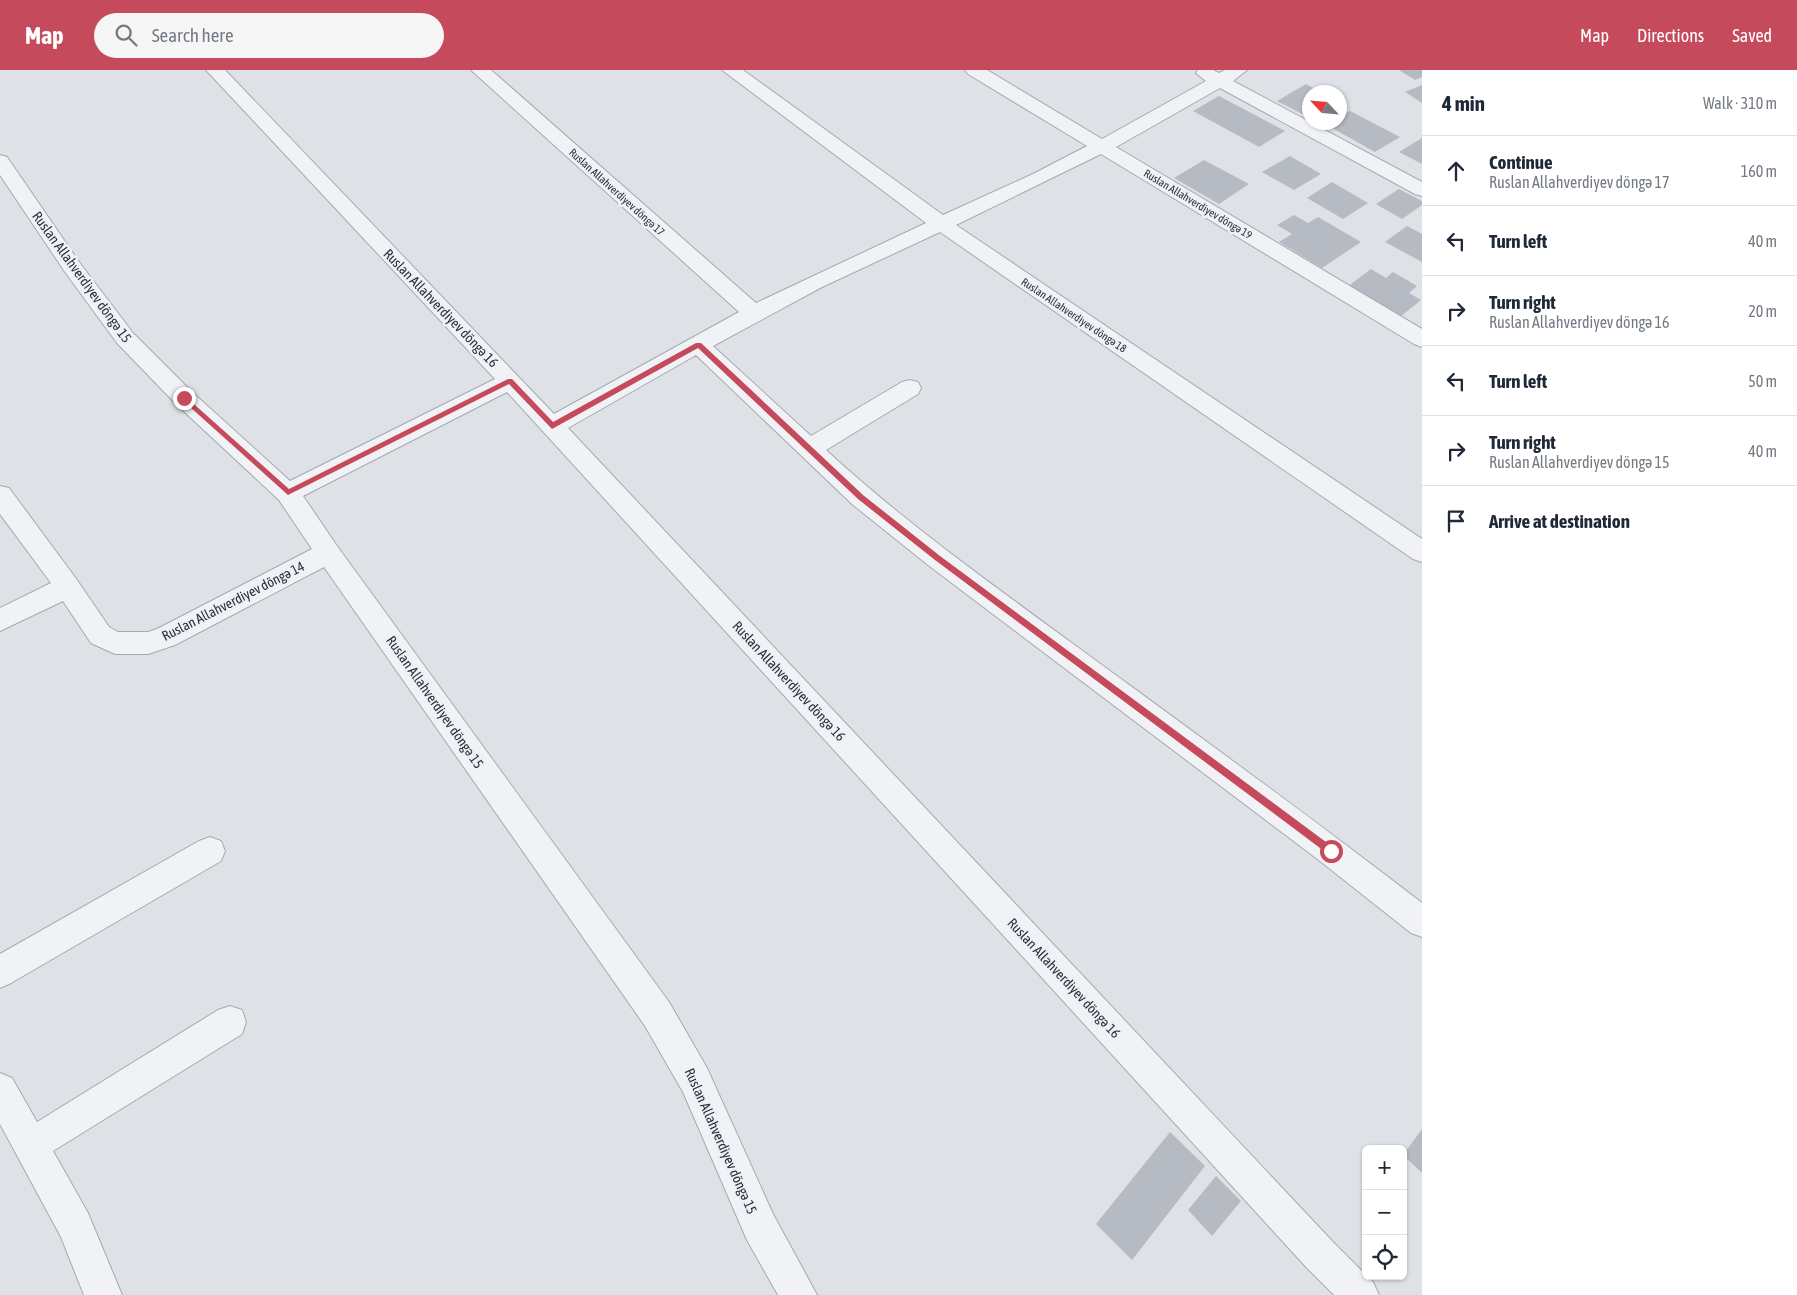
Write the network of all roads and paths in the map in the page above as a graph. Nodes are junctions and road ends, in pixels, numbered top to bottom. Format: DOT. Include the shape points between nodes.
graph roads {
  1 [pos="215,70"];
  2 [pos="480,70"];
  3 [pos="731,70"];
  4 [pos="974,70"];
  5 [pos="1200,70"];
  6 [pos="1238,70"];
  7 [pos="1219,81"];
  8 [pos="1102,146"];
  9 [pos="0,161"];
  10 [pos="1422,190"];
  11 [pos="940,223"];
  12 [pos="754,313"];
  13 [pos="1422,339"];
  14 [pos="699,345"];
  15 [pos="510,381"];
  16 [pos="910,388"];
  17 [pos="552,426"];
  18 [pos="809,449"];
  19 [pos="288,493"];
  20 [pos="0,495"];
  21 [pos="1422,552"];
  22 [pos="328,553"];
  23 [pos="68,587"];
  24 [pos="0,620"];
  25 [pos="210,850"];
  26 [pos="1422,922"];
  27 [pos="0,972"];
  28 [pos="230,1022"];
  29 [pos="0,1090"];
  30 [pos="31,1145"];
  31 [pos="103,1295"];
  32 [pos="798,1295"];
  33 [pos="1360,1295"];
  1 -- 15 [label="street, Ruslan Allahverdiyev döngə 16"];
  2 -- 12 [label="street, Ruslan Allahverdiyev döngə 17"];
  3 -- 11 [label="street, Ruslan Allahverdiyev döngə 18"];
  4 -- 8 [label="street, Ruslan Allahverdiyev döngə 19"];
  5 -- 7 [label="street"];
  6 -- 7 [label="street"];
  7 -- 8 [label="street"];
  7 -- 10 [label="street"];
  8 -- 11 [label="street"];
  8 -- 13 [label="street, Ruslan Allahverdiyev döngə 19"];
  9 -- 19 [label="street, Ruslan Allahverdiyev döngə 15" via="125,338 184,398"];
  11 -- 12 [label="street"];
  11 -- 21 [label="street, Ruslan Allahverdiyev döngə 18"];
  12 -- 14 [label="street"];
  14 -- 17 [label="street"];
  14 -- 18 [label="street"];
  15 -- 17 [label="street, Ruslan Allahverdiyev döngə 16"];
  15 -- 19 [label="street"];
  16 -- 18 [label="street"];
  17 -- 33 [label="street, Ruslan Allahverdiyev döngə 16"];
  18 -- 26 [label="street" via="861,497 938,558"];
  19 -- 22 [label="street, Ruslan Allahverdiyev döngə 15"];
  20 -- 23 [label="street, Ruslan Allahverdiyev döngə 14"];
  22 -- 23 [label="street, Ruslan Allahverdiyev döngə 14" via="166,637 148,643 115,643 100,636"];
  22 -- 32 [label="street, Ruslan Allahverdiyev döngə 15" via="657,1014 695,1080 760,1227"];
  23 -- 24 [label="street"];
  25 -- 27 [label="street"];
  28 -- 30 [label="street"];
  29 -- 30 [label="street"];
  30 -- 31 [label="street" via="75,1226"];
}
